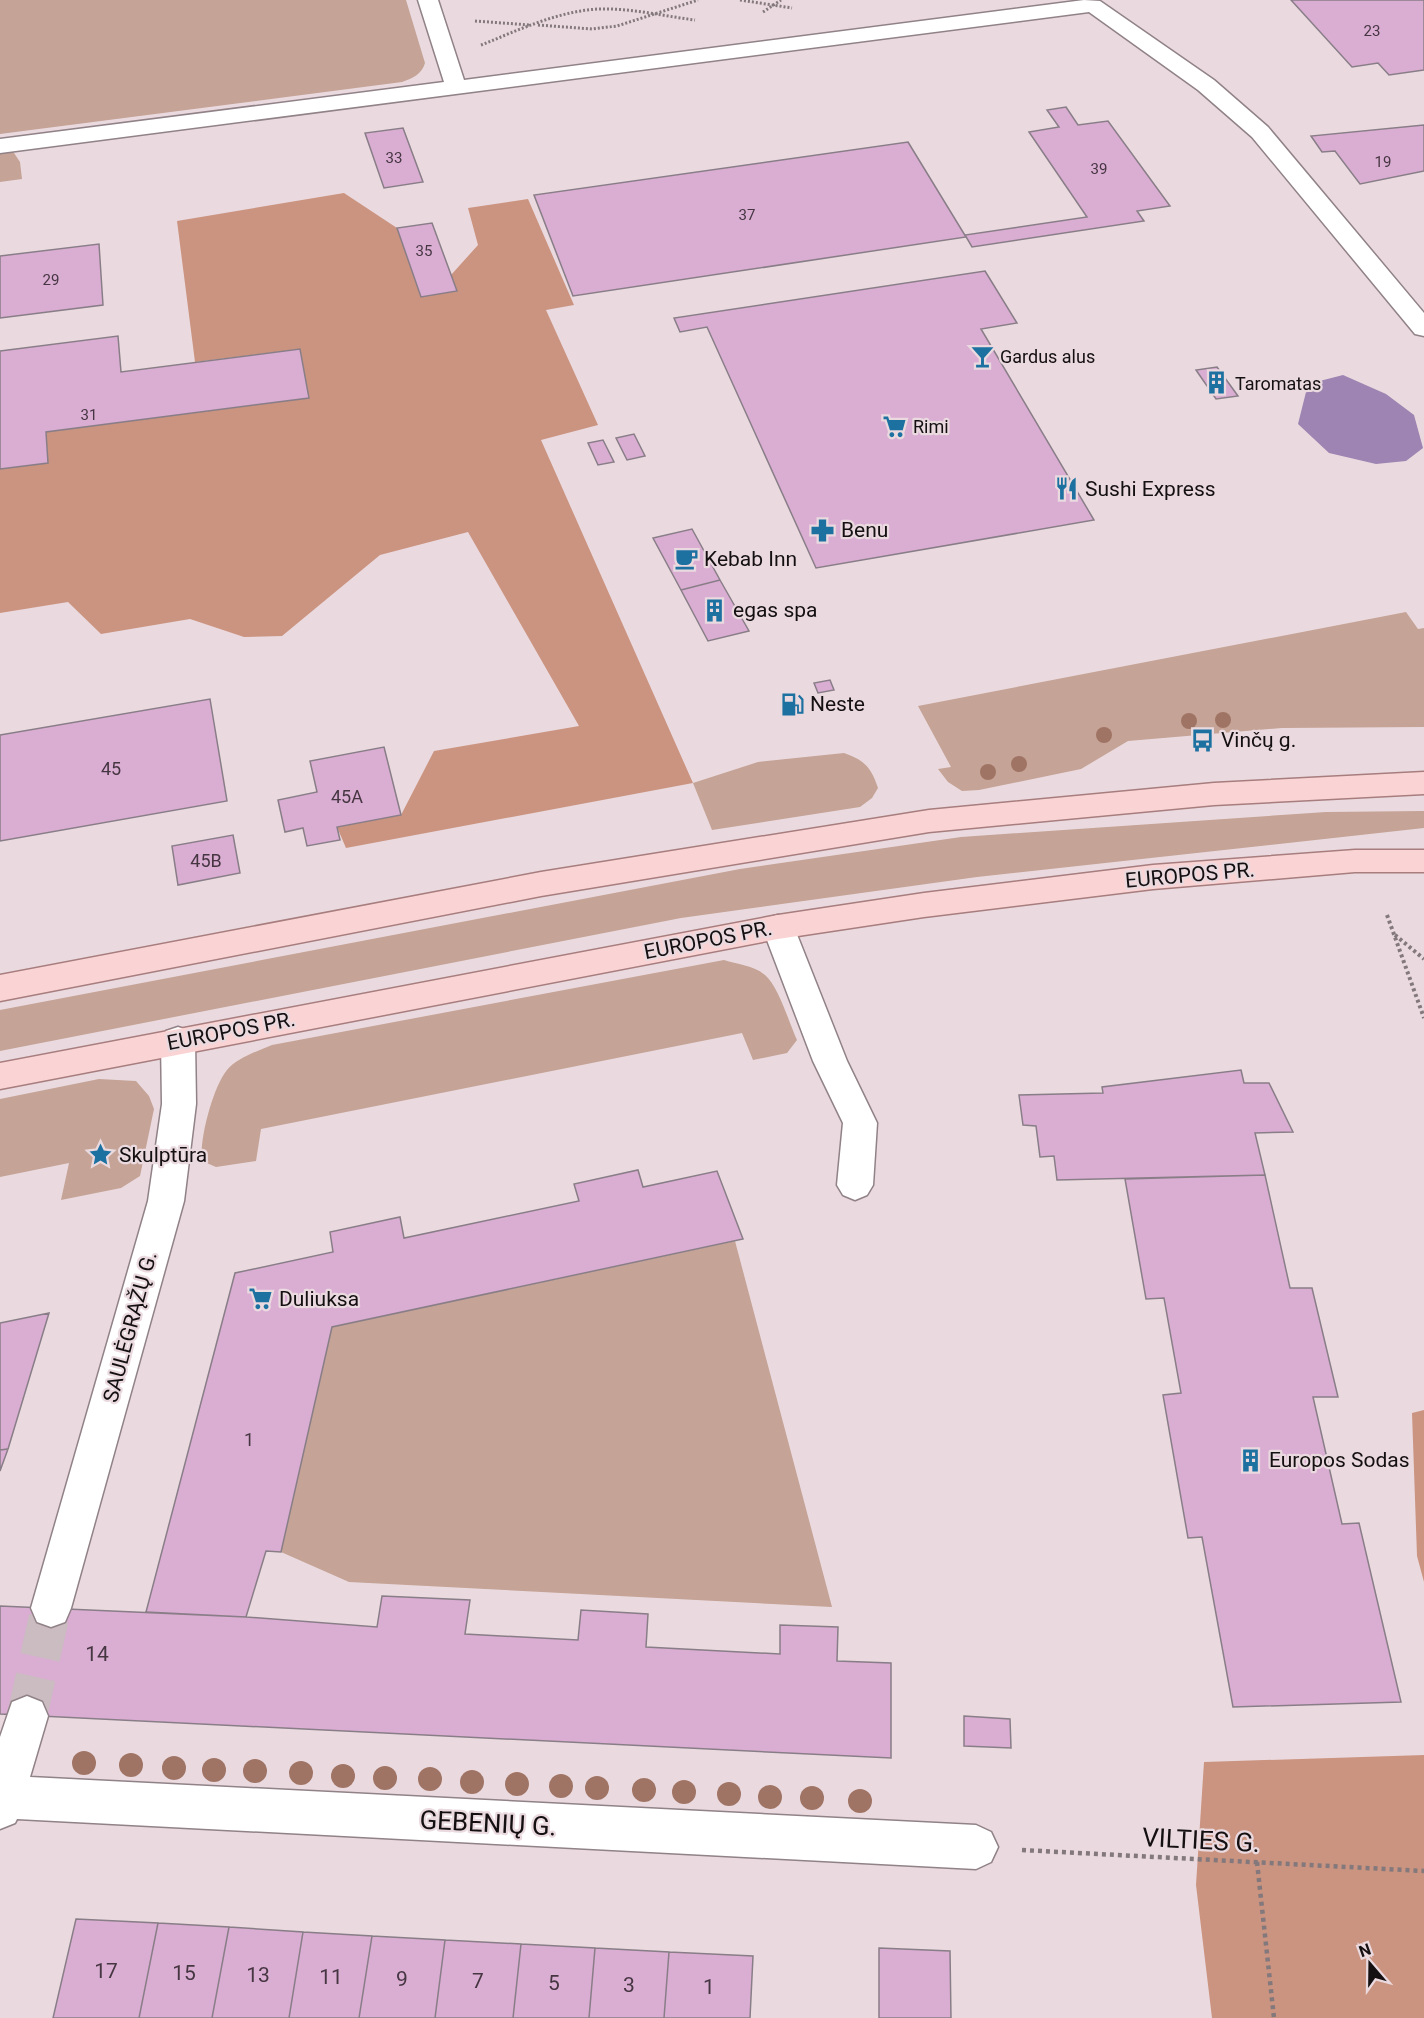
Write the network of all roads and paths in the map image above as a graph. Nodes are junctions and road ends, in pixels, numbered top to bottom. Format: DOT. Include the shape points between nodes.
graph roads {
  1 [pos="429,0"];
  2 [pos="698,0"];
  3 [pos="781,0"];
  4 [pos="759,14"];
  5 [pos="652,15"];
  6 [pos="465,20"];
  7 [pos="705,21"];
  8 [pos="533,25"];
  9 [pos="475,47"];
  10 [pos="456,87"];
  11 [pos="0,146"];
  12 [pos="1424,329"];
  13 [pos="1424,783"];
  14 [pos="1424,861"];
  15 [pos="1387,915"];
  16 [pos="778,927"];
  17 [pos="1394,934"];
  18 [pos="1424,959"];
  19 [pos="0,988"];
  20 [pos="1424,1018"];
  21 [pos="178,1040"];
  22 [pos="0,1076"];
  23 [pos="855,1185"];
  24 [pos="51,1608"];
  25 [pos="27,1716"];
  26 [pos="1,1801"];
  27 [pos="976,1847"];
  28 [pos="1257,1862"];
  29 [pos="1424,1871"];
  30 [pos="1274,2018"];
  1 -- 10 [label="street"];
  2 -- 5 [label="path"];
  3 -- 4 [label="path"];
  5 -- 7 [label="path"];
  5 -- 8 [label="path" via="599,28"];
  5 -- 8 [label="path" via="599,9"];
  6 -- 8 [label="path"];
  8 -- 9 [label="path"];
  10 -- 11 [label="street"];
  10 -- 12 [label="street" via="1093,5 1206,85 1260,132"];
  13 -- 19 [label="main road" via="1214,794 929,821 541,884"];
  14 -- 16 [label="main road, EUROPOS PR." via="1355,861 1153,877"];
  15 -- 17 [label="path"];
  16 -- 21 [label="main road, EUROPOS PR."];
  16 -- 23 [label="street" via="860,1123"];
  17 -- 18 [label="path"];
  17 -- 20 [label="path"];
  21 -- 22 [label="main road, EUROPOS PR."];
  21 -- 24 [label="street, SAULĖGRĄŽŲ G." via="179,1104 166,1202"];
  25 -- 26 [label="street"];
  26 -- 27 [label="street, GEBENIŲ G."];
  27 -- 28 [label="path, VILTIES G."];
  28 -- 29 [label="path, VILTIES G."];
  28 -- 30 [label="path"];
}
